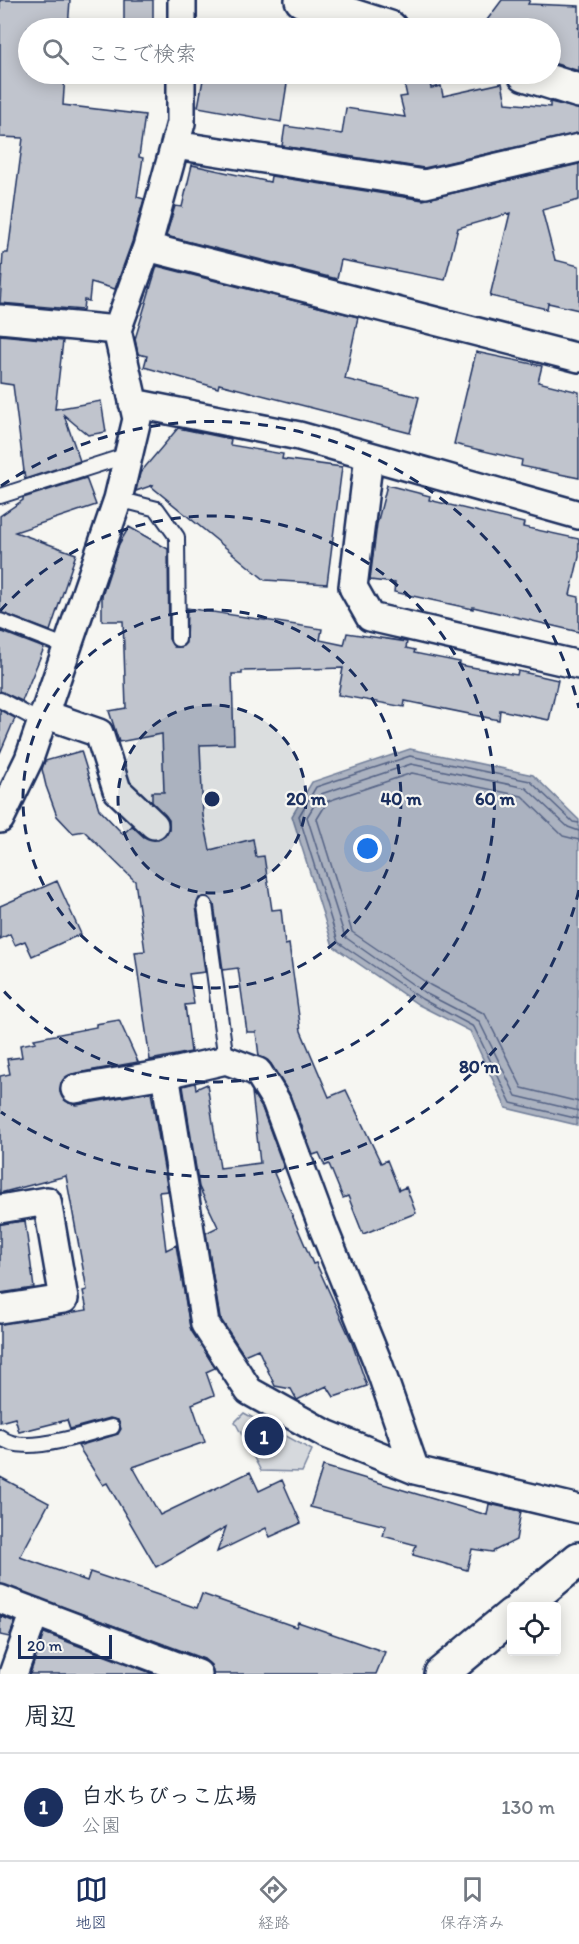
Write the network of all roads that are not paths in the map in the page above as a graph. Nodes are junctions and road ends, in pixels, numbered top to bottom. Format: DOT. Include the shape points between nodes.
graph roads {
  1 [pos="182,0"];
  2 [pos="308,1"];
  3 [pos="182,18"];
  4 [pos="360,18"];
  5 [pos="181,84"];
  6 [pos="557,84"];
  7 [pos="579,91"];
  8 [pos="175,145"];
  9 [pos="579,148"];
  10 [pos="147,247"];
  11 [pos="0,319"];
  12 [pos="117,330"];
  13 [pos="579,358"];
  14 [pos="133,403"];
  15 [pos="128,455"];
  16 [pos="369,456"];
  17 [pos="0,496"];
  18 [pos="118,499"];
  19 [pos="579,515"];
  20 [pos="0,621"];
  21 [pos="178,639"];
  22 [pos="68,647"];
  23 [pos="579,665"];
  24 [pos="0,700"];
  25 [pos="43,718"];
  26 [pos="29,759"];
  27 [pos="0,775"];
  28 [pos="0,819"];
  29 [pos="154,825"];
  30 [pos="205,905"];
  31 [pos="226,1060"];
  32 [pos="165,1074"];
  33 [pos="75,1089"];
  34 [pos="0,1209"];
  35 [pos="0,1310"];
  36 [pos="112,1427"];
  37 [pos="0,1437"];
  38 [pos="415,1470"];
  39 [pos="579,1509"];
  40 [pos="579,1559"];
  41 [pos="0,1599"];
  42 [pos="527,1602"];
  43 [pos="35,1612"];
  44 [pos="507,1619"];
  45 [pos="13,1674"];
  46 [pos="198,1674"];
  47 [pos="441,1674"];
  1 -- 3 [label="street"];
  2 -- 4 [label="street"];
  5 -- 8 [label="street" via="181,123"];
  6 -- 7 [label="street"];
  8 -- 9 [label="street" via="425,184"];
  8 -- 10 [label="street"];
  10 -- 12 [label="street"];
  10 -- 13 [label="street"];
  11 -- 12 [label="street"];
  12 -- 14 [label="street"];
  14 -- 15 [label="street" via="137,419"];
  14 -- 16 [label="street" via="299,436"];
  15 -- 17 [label="lane"];
  15 -- 18 [label="street"];
  16 -- 19 [label="street"];
  16 -- 23 [label="street" via="353,587 370,617"];
  18 -- 21 [label="lane" via="157,509 177,537"];
  18 -- 22 [label="street"];
  20 -- 22 [label="lane"];
  22 -- 25 [label="street"];
  24 -- 25 [label="lane"];
  25 -- 26 [label="street"];
  25 -- 29 [label="street" via="99,733 117,790"];
  26 -- 27 [label="street"];
  26 -- 28 [label="street"];
  30 -- 31 [label="lane"];
  31 -- 32 [label="street"];
  31 -- 38 [label="street" via="258,1072 276,1101 378,1363"];
  32 -- 33 [label="street"];
  32 -- 38 [label="street" via="205,1324 249,1391 326,1434"];
  34 -- 35 [label="street" via="47,1201 64,1299"];
  36 -- 37 [label="lane" via="31,1446 9,1444"];
  38 -- 39 [label="street"];
  40 -- 42 [label="street"];
  41 -- 43 [label="street"];
  43 -- 45 [label="street"];
  43 -- 46 [label="street"];
  44 -- 47 [label="street"];
}
